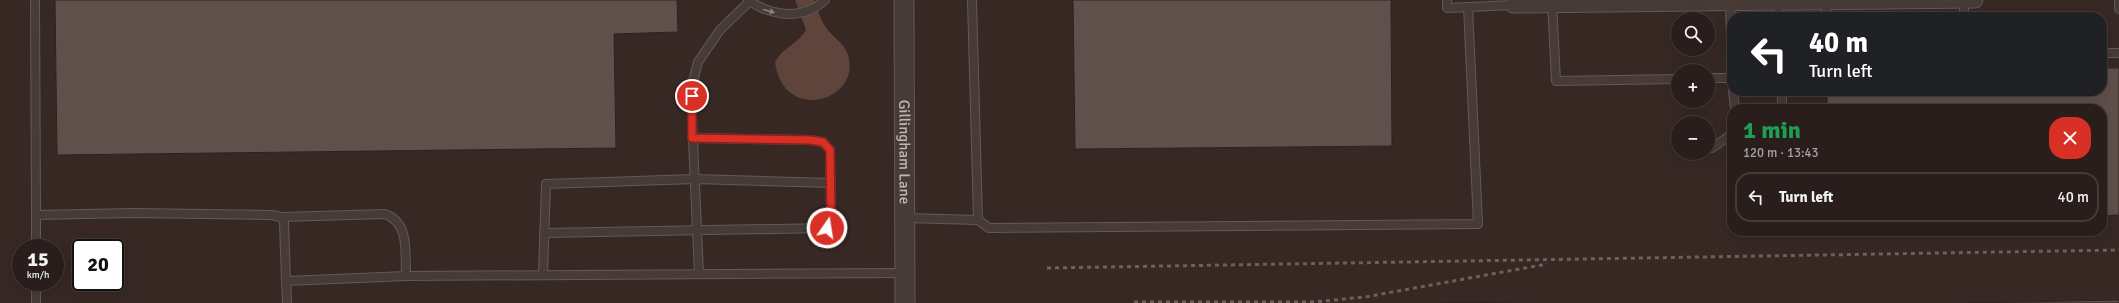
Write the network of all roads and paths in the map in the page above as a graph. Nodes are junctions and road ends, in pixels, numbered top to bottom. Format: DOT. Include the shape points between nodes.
graph roads {
  1 [pos="36,0"];
  2 [pos="904,0"];
  3 [pos="972,0"];
  4 [pos="1447,0"];
  5 [pos="1932,0"];
  6 [pos="1964,0"];
  7 [pos="1975,0"];
  8 [pos="2119,0"];
  9 [pos="749,1"];
  10 [pos="1658,1"];
  11 [pos="1724,1"];
  12 [pos="1826,1"];
  13 [pos="823,2"];
  14 [pos="1552,2"];
  15 [pos="1778,2"];
  16 [pos="1513,5"];
  17 [pos="1468,7"];
  18 [pos="2119,9"];
  19 [pos="1778,12"];
  20 [pos="1826,12"];
  21 [pos="1964,12"];
  22 [pos="1727,30"];
  23 [pos="2107,53"];
  24 [pos="2119,53"];
  25 [pos="1671,78"];
  26 [pos="1715,78"];
  27 [pos="1727,79"];
  28 [pos="692,138"];
  29 [pos="1727,138"];
  30 [pos="1715,146"];
  31 [pos="695,180"];
  32 [pos="830,183"];
  33 [pos="36,215"];
  34 [pos="281,217"];
  35 [pos="904,218"];
  36 [pos="978,220"];
  37 [pos="697,229"];
  38 [pos="544,233"];
  39 [pos="36,239"];
  40 [pos="904,273"];
  41 [pos="699,274"];
  42 [pos="406,276"];
  43 [pos="543,276"];
  44 [pos="286,281"];
  45 [pos="36,291"];
  46 [pos="36,303"];
  47 [pos="287,303"];
  48 [pos="905,303"];
  1 -- 33 [label="lane"];
  2 -- 35 [label="street, Gillingham Lane"];
  3 -- 36 [label="lane"];
  4 -- 17 [label="lane" via="1447,8"];
  5 -- 6 [label="street"];
  5 -- 12 [label="street"];
  6 -- 7 [label="street"];
  6 -- 21 [label="lane"];
  8 -- 18 [label="lane"];
  9 -- 13 [label="lane, one-way" via="761,9 782,14 802,12"];
  9 -- 28 [label="lane" via="720,30 698,62 692,86"];
  10 -- 11 [label="street"];
  10 -- 14 [label="street"];
  11 -- 15 [label="street"];
  11 -- 22 [label="lane"];
  12 -- 15 [label="street"];
  12 -- 20 [label="lane"];
  14 -- 16 [label="street"];
  14 -- 25 [label="lane" via="1556,81"];
  15 -- 19 [label="lane"];
  16 -- 17 [label="lane"];
  17 -- 36 [label="lane" via="1478,224 989,228"];
  23 -- 24 [label="lane"];
  26 -- 27 [label="lane"];
  28 -- 31 [label="lane"];
  28 -- 32 [label="lane" via="823,142 830,150"];
  29 -- 30 [label="lane"];
  31 -- 32 [label="lane"];
  31 -- 37 [label="lane"];
  31 -- 38 [label="lane" via="546,184"];
  32 -- 37 [label="lane" via="831,215 827,228"];
  33 -- 34 [label="lane" via="134,213"];
  33 -- 39 [label="lane"];
  34 -- 42 [label="lane" via="385,214 393,217 400,223 403,232"];
  34 -- 44 [label="lane" via="284,222"];
  35 -- 36 [label="lane"];
  35 -- 40 [label="street, Gillingham Lane"];
  37 -- 38 [label="lane"];
  37 -- 41 [label="lane"];
  38 -- 43 [label="lane"];
  40 -- 41 [label="lane"];
  40 -- 48 [label="street, Gillingham Lane"];
  41 -- 43 [label="lane"];
  42 -- 43 [label="lane"];
  42 -- 44 [label="lane"];
  44 -- 47 [label="lane"];
  45 -- 46 [label="lane"];
}
